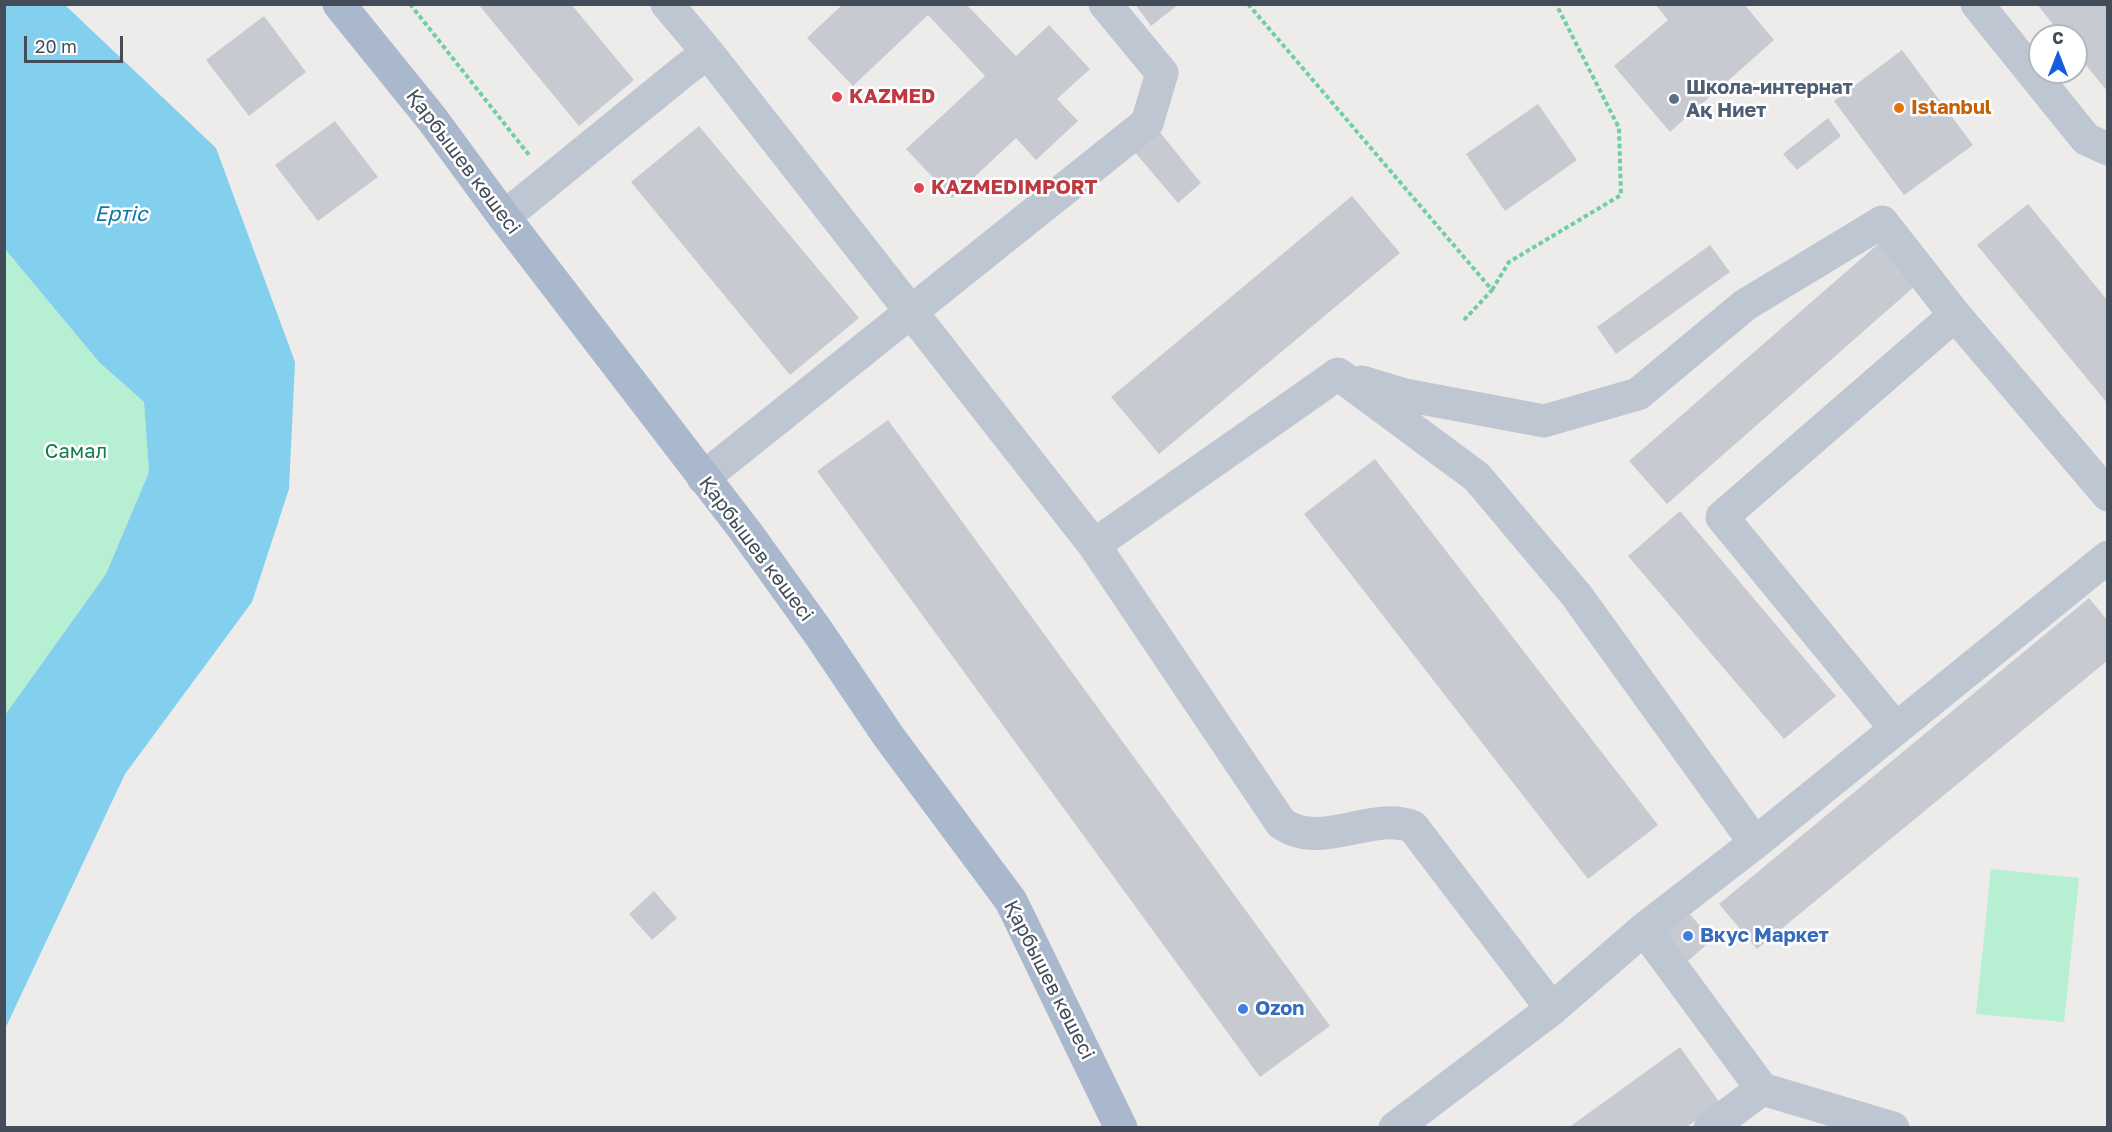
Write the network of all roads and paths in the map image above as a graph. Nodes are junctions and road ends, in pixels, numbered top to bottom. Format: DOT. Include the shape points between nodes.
graph roads {
  1 [pos="339,4"];
  2 [pos="410,4"];
  3 [pos="667,4"];
  4 [pos="1105,4"];
  5 [pos="1248,4"];
  6 [pos="1556,4"];
  7 [pos="1977,4"];
  8 [pos="708,53"];
  9 [pos="2108,149"];
  10 [pos="549,180"];
  11 [pos="504,217"];
  12 [pos="1492,290"];
  13 [pos="910,312"];
  14 [pos="1955,315"];
  15 [pos="1464,320"];
  16 [pos="1338,374"];
  17 [pos="703,478"];
  18 [pos="2108,495"];
  19 [pos="1094,545"];
  20 [pos="2108,557"];
  21 [pos="1896,729"];
  22 [pos="1755,843"];
  23 [pos="1644,929"];
  24 [pos="1552,1009"];
  25 [pos="1762,1089"];
  26 [pos="1121,1128"];
  27 [pos="1395,1128"];
  28 [pos="1710,1128"];
  29 [pos="1893,1128"];
  1 -- 11 [label="main road, Қарбышев көшесі" via="432,119"];
  2 -- 10 [label="path"];
  3 -- 8 [label="street"];
  4 -- 13 [label="street" via="1162,73 1147,123"];
  5 -- 12 [label="path"];
  6 -- 12 [label="path" via="1619,128 1621,195 1509,262"];
  7 -- 9 [label="street" via="2086,139"];
  8 -- 10 [label="street"];
  8 -- 13 [label="street"];
  10 -- 11 [label="street"];
  11 -- 17 [label="main road, Қарбышев көшесі"];
  12 -- 15 [label="path"];
  13 -- 17 [label="street"];
  13 -- 19 [label="street"];
  14 -- 16 [label="street" via="1882,222 1745,305 1638,394 1544,421 1405,395"];
  14 -- 18 [label="street"];
  14 -- 21 [label="street" via="1722,517"];
  16 -- 19 [label="street"];
  16 -- 22 [label="street" via="1477,477 1577,596"];
  17 -- 26 [label="main road, Қарбышев көшесі" via="753,541 889,738 1011,901"];
  19 -- 24 [label="street" via="1281,823 1303,834 1401,822 1413,827"];
  20 -- 21 [label="street"];
  21 -- 22 [label="street"];
  22 -- 23 [label="street"];
  23 -- 24 [label="street"];
  23 -- 25 [label="street"];
  24 -- 27 [label="street"];
  25 -- 28 [label="street"];
  25 -- 29 [label="street"];
}
